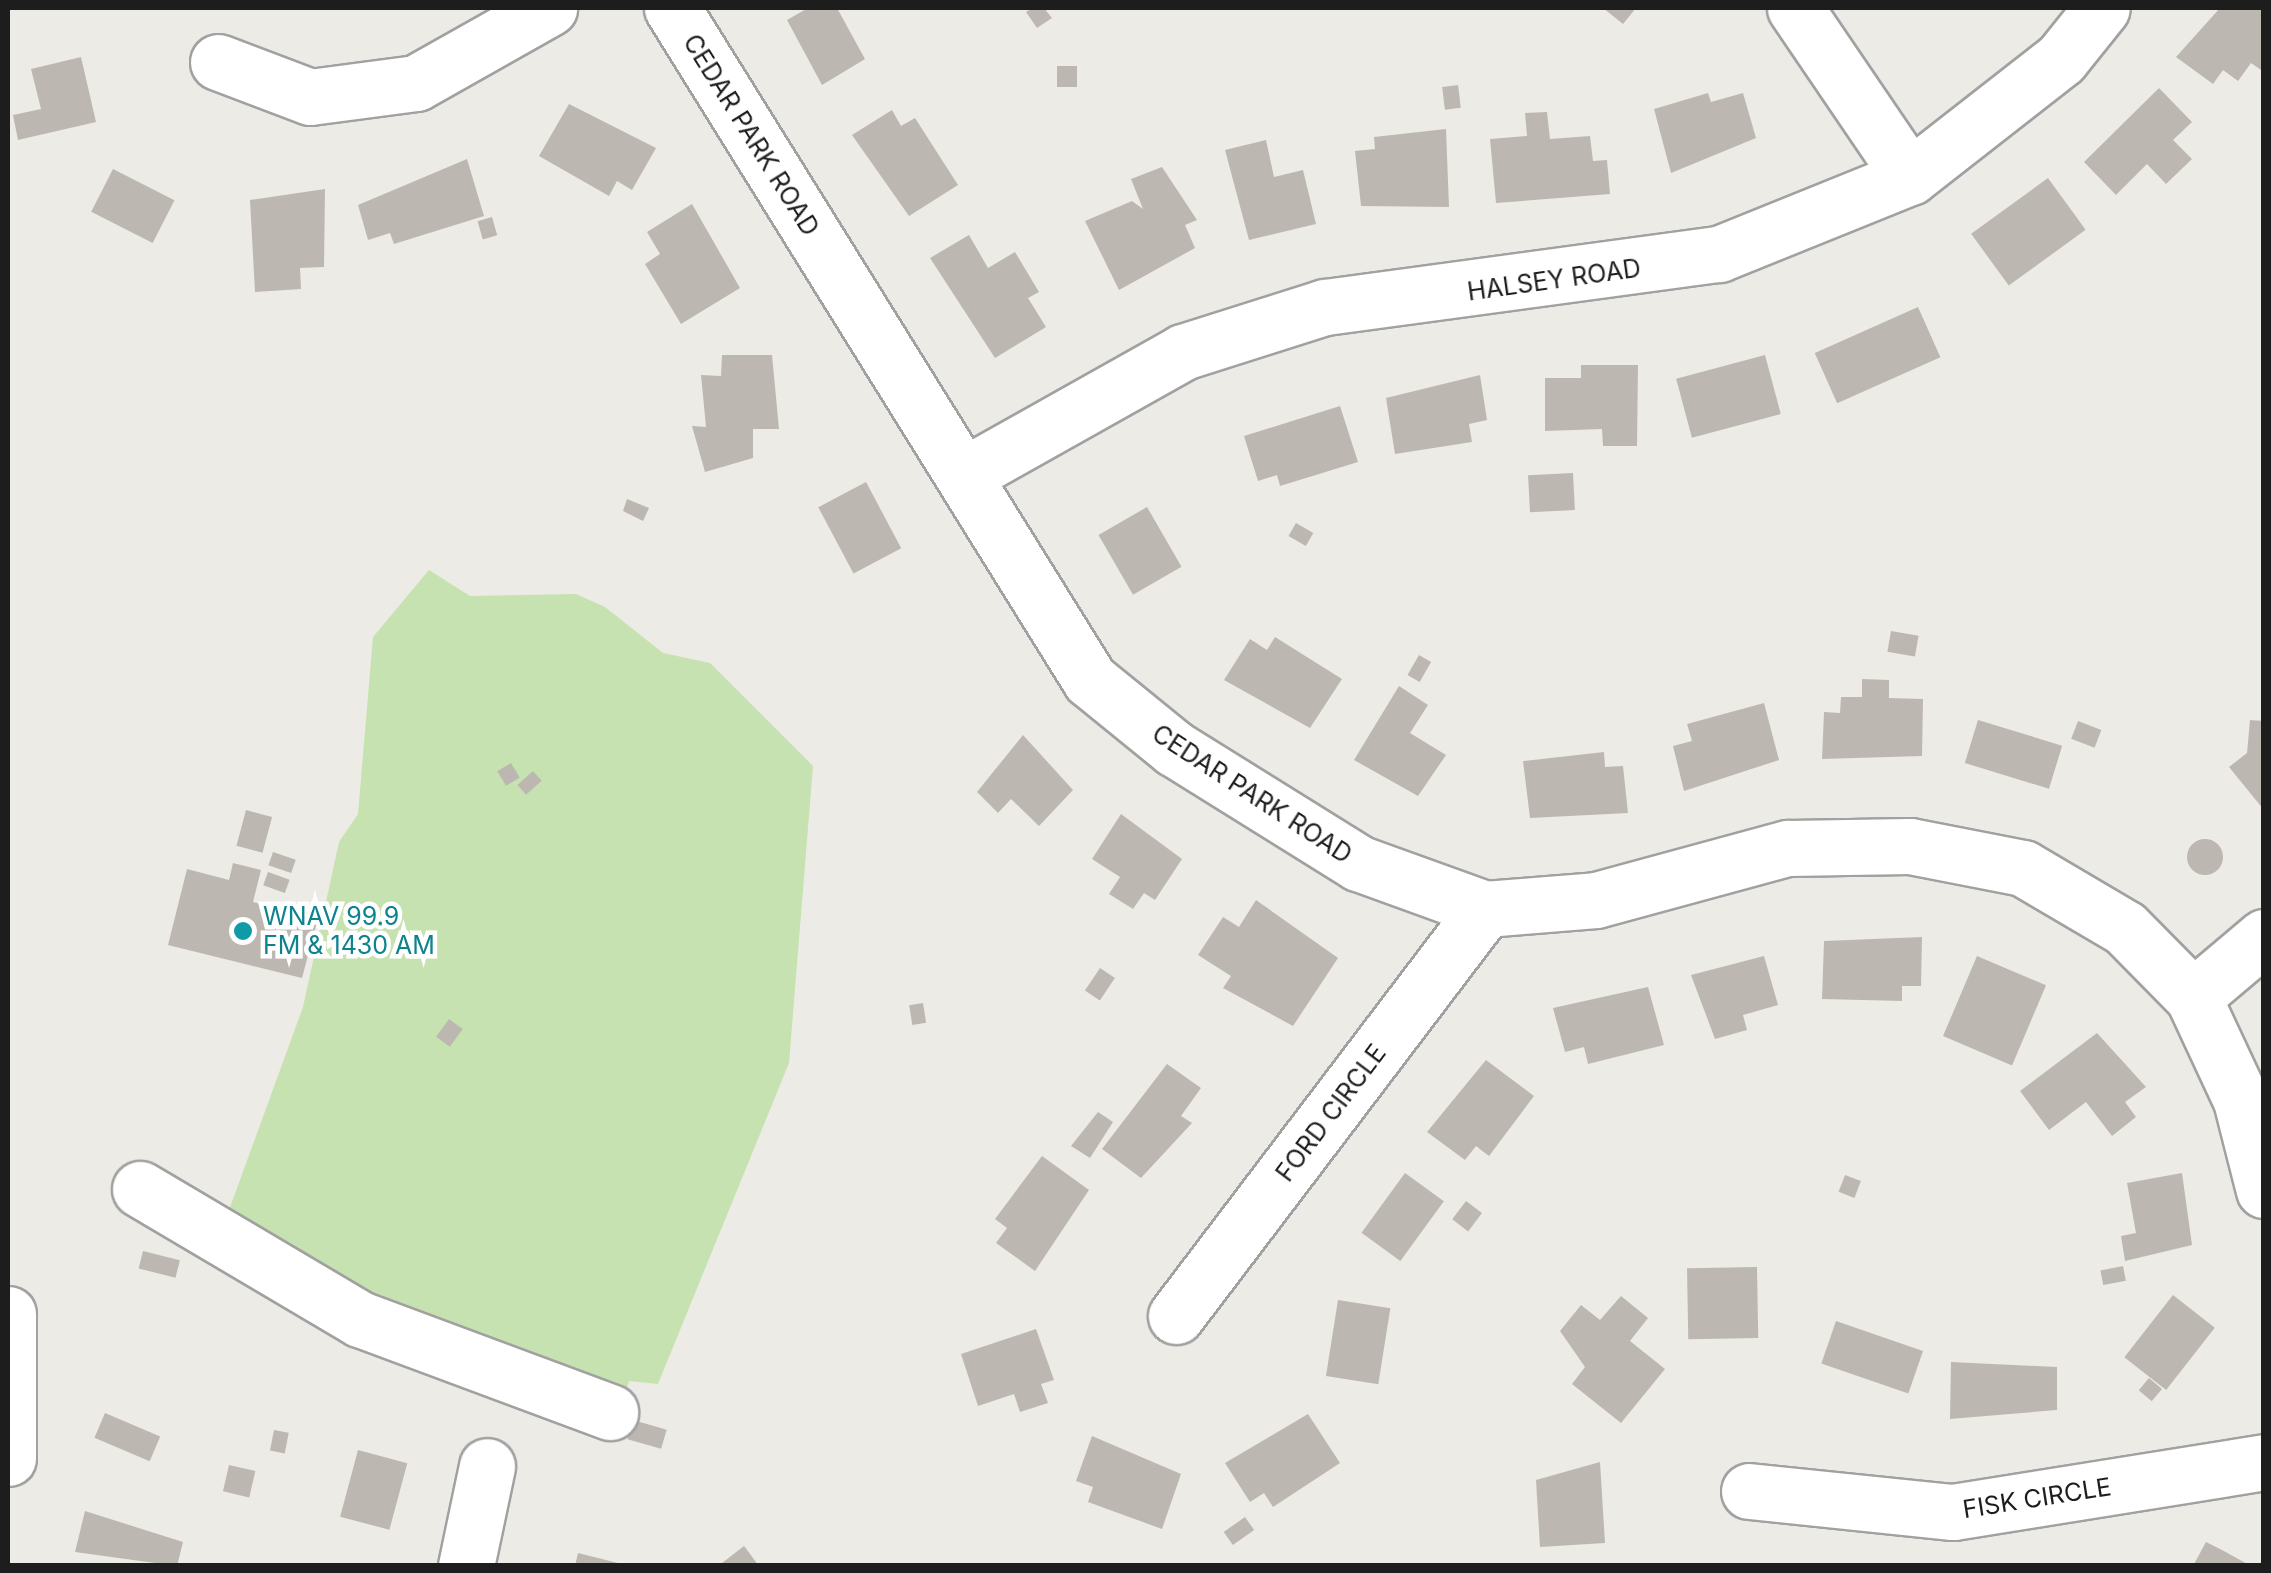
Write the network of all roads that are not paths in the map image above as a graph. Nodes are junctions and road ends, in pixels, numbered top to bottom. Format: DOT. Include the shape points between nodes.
graph roads {
  1 [pos="549,8"];
  2 [pos="672,8"];
  3 [pos="1794,8"];
  4 [pos="2102,8"];
  5 [pos="218,62"];
  6 [pos="1910,176"];
  7 [pos="964,475"];
  8 [pos="1485,909"];
  9 [pos="2264,937"];
  10 [pos="2193,998"];
  11 [pos="140,1189"];
  12 [pos="2264,1190"];
  13 [pos="8,1314"];
  14 [pos="1176,1316"];
  15 [pos="610,1412"];
  16 [pos="8,1458"];
  17 [pos="2264,1462"];
  18 [pos="487,1466"];
  19 [pos="1749,1491"];
  20 [pos="466,1566"];
  1 -- 5 [label="street" via="416,83 310,97"];
  2 -- 7 [label="street, CEDAR PARK ROAD"];
  3 -- 6 [label="street"];
  4 -- 6 [label="street, HALSEY ROAD" via="2061,59"];
  6 -- 7 [label="street, HALSEY ROAD" via="1719,254 1326,307 1183,352"];
  7 -- 8 [label="street, CEDAR PARK ROAD" via="1090,680 1175,749 1358,863"];
  8 -- 10 [label="street, CEDAR PARK ROAD" via="1596,900 1788,848 1910,846 2023,868 2125,928"];
  8 -- 14 [label="street, FORD CIRCLE"];
  9 -- 10 [label="street"];
  10 -- 12 [label="street, CEDAR PARK ROAD" via="2241,1100"];
  11 -- 15 [label="street" via="360,1319"];
  13 -- 16 [label="street"];
  17 -- 19 [label="street, FISK CIRCLE" via="1952,1512"];
  18 -- 20 [label="street"];
}
